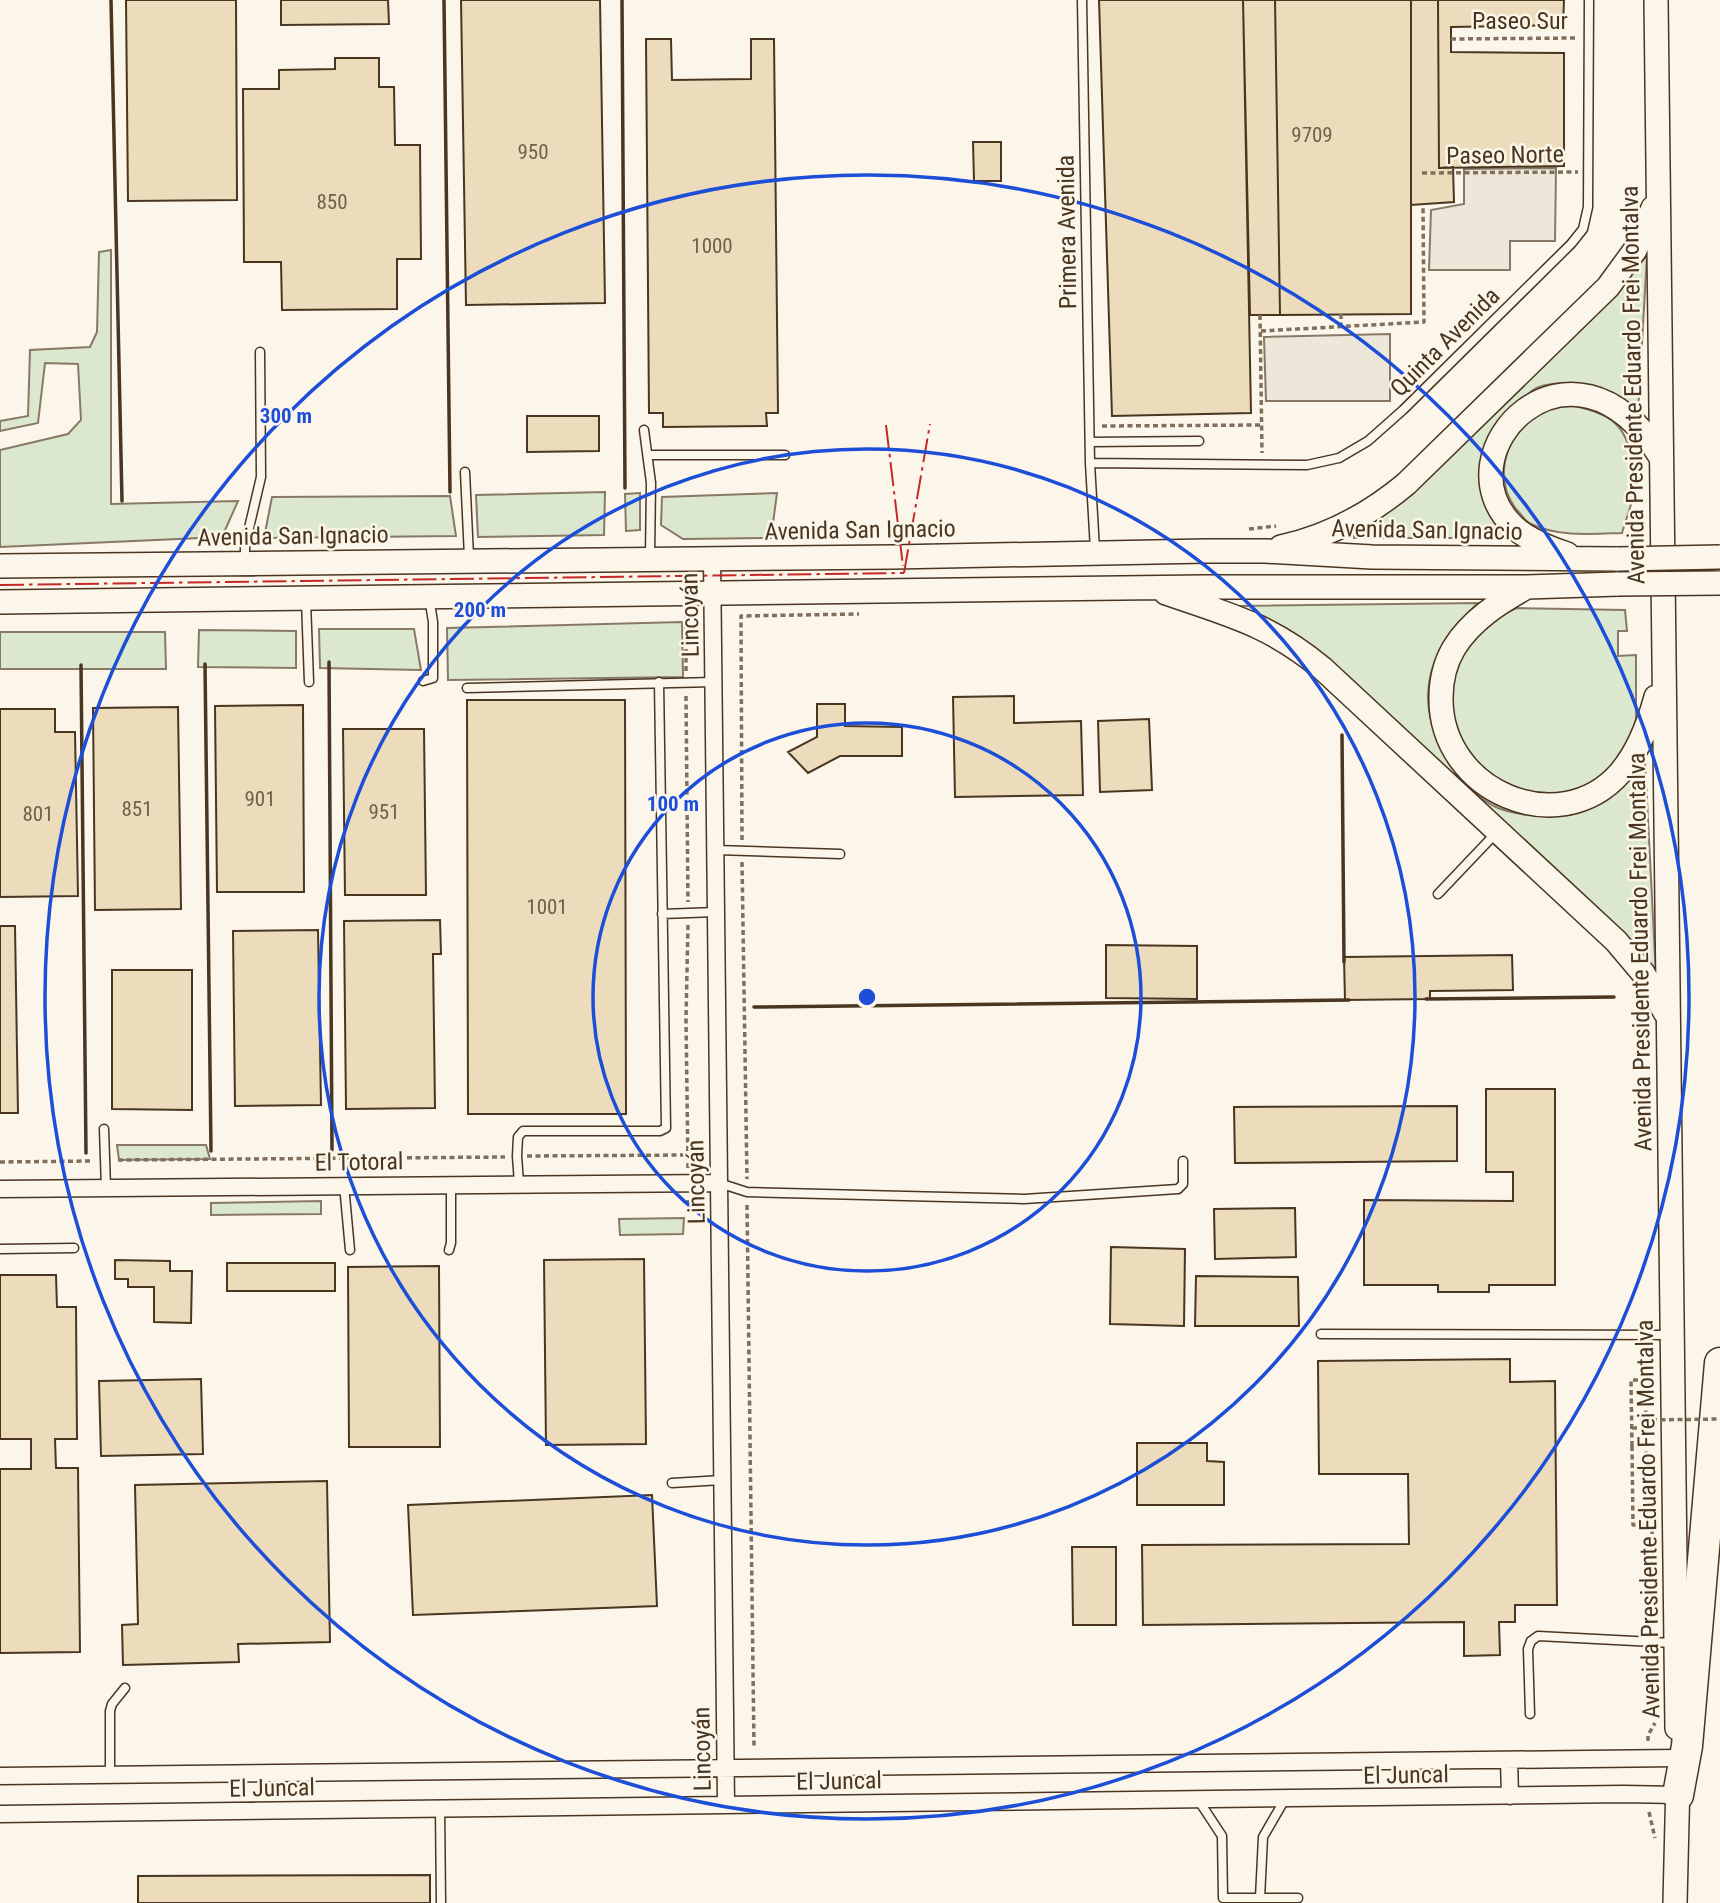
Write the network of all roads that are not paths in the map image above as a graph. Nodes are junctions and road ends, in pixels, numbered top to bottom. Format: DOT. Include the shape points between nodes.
graph roads {
  1 [pos="1082,0"];
  2 [pos="1589,0"];
  3 [pos="1656,0"];
  4 [pos="1658,192"];
  5 [pos="260,352"];
  6 [pos="644,430"];
  7 [pos="1090,442"];
  8 [pos="1199,442"];
  9 [pos="785,454"];
  10 [pos="649,455"];
  11 [pos="1660,456"];
  12 [pos="1090,463"];
  13 [pos="465,472"];
  14 [pos="1205,551"];
  15 [pos="1265,551"];
  16 [pos="1095,553"];
  17 [pos="1720,557"];
  18 [pos="712,558"];
  19 [pos="1580,558"];
  20 [pos="577,559"];
  21 [pos="650,559"];
  22 [pos="469,560"];
  23 [pos="245,562"];
  24 [pos="0,566"];
  25 [pos="1720,583"];
  26 [pos="1204,587"];
  27 [pos="1527,587"];
  28 [pos="1151,588"];
  29 [pos="713,593"];
  30 [pos="576,594"];
  31 [pos="429,596"];
  32 [pos="306,598"];
  33 [pos="0,602"];
  34 [pos="1662,670"];
  35 [pos="423,681"];
  36 [pos="309,682"];
  37 [pos="659,682"];
  38 [pos="714,682"];
  39 [pos="467,688"];
  40 [pos="1497,831"];
  41 [pos="716,850"];
  42 [pos="840,854"];
  43 [pos="1438,894"];
  44 [pos="716,912"];
  45 [pos="662,914"];
  46 [pos="1667,1018"];
  47 [pos="104,1129"];
  48 [pos="1183,1161"];
  49 [pos="719,1182"];
  50 [pos="519,1183"];
  51 [pos="451,1184"];
  52 [pos="344,1185"];
  53 [pos="106,1188"];
  54 [pos="0,1189"];
  55 [pos="74,1248"];
  56 [pos="0,1249"];
  57 [pos="350,1250"];
  58 [pos="449,1250"];
  59 [pos="1321,1334"];
  60 [pos="1671,1335"];
  61 [pos="1720,1363"];
  62 [pos="722,1480"];
  63 [pos="672,1483"];
  64 [pos="1676,1643"];
  65 [pos="125,1688"];
  66 [pos="1530,1714"];
  67 [pos="1677,1758"];
  68 [pos="1510,1760"];
  69 [pos="725,1768"];
  70 [pos="110,1775"];
  71 [pos="0,1776"];
  72 [pos="1678,1795"];
  73 [pos="1510,1796"];
  74 [pos="1285,1799"];
  75 [pos="1198,1800"];
  76 [pos="726,1805"];
  77 [pos="440,1808"];
  78 [pos="0,1814"];
  79 [pos="1260,1898"];
  80 [pos="1298,1898"];
  81 [pos="441,1903"];
  82 [pos="1675,1903"];
  1 -- 7 [label="lane, Primera Avenida"];
  2 -- 12 [label="lane, Quinta Avenida" via="1587,215 1580,235 1403,410 1368,441 1339,458 1307,465"];
  3 -- 4 [label="main road, Avenida Presidente Eduardo Frei Montalva"];
  4 -- 11 [label="main road, Avenida Presidente Eduardo Frei Montalva"];
  4 -- 15 [label="main road" via="1642,236 1613,282 1406,484 1348,523"];
  5 -- 23 [label="lane" via="261,477"];
  6 -- 10 [label="lane"];
  7 -- 8 [label="lane"];
  7 -- 12 [label="lane, Primera Avenida"];
  9 -- 10 [label="lane"];
  10 -- 21 [label="lane"];
  11 -- 19 [label="main road" via="1629,417 1590,396 1548,398 1527,407 1508,425 1494,458 1499,506 1523,534"];
  11 -- 34 [label="main road, Avenida Presidente Eduardo Frei Montalva"];
  12 -- 16 [label="lane, Primera Avenida"];
  13 -- 22 [label="lane"];
  14 -- 15 [label="main road, Avenida San Ignacio"];
  14 -- 16 [label="main road, Avenida San Ignacio"];
  14 -- 26 [label="main road" via="1214,571"];
  15 -- 19 [label="main road, Avenida San Ignacio" via="1372,557"];
  16 -- 18 [label="main road, Avenida San Ignacio"];
  17 -- 19 [label="main road, Avenida San Ignacio, bridge"];
  18 -- 21 [label="main road, Avenida San Ignacio"];
  18 -- 29 [label="street, Lincoyán"];
  20 -- 21 [label="main road, Avenida San Ignacio"];
  20 -- 22 [label="main road, Avenida San Ignacio"];
  20 -- 30 [label="main road" via="584,573"];
  22 -- 23 [label="main road, Avenida San Ignacio"];
  23 -- 24 [label="main road, Avenida San Ignacio"];
  25 -- 27 [label="main road, bridge"];
  26 -- 27 [label="main road"];
  26 -- 28 [label="main road"];
  27 -- 34 [label="main road" via="1471,627 1454,648 1443,674 1441,716 1450,744 1466,769 1490,788 1543,804 1572,802 1598,791 1620,773 1639,744"];
  28 -- 29 [label="main road"];
  28 -- 40 [label="main road" via="1243,619 1295,647"];
  29 -- 30 [label="main road"];
  29 -- 38 [label="street, Lincoyán"];
  30 -- 31 [label="main road"];
  31 -- 32 [label="main road"];
  31 -- 35 [label="lane" via="433,678"];
  32 -- 33 [label="main road"];
  32 -- 36 [label="lane"];
  34 -- 46 [label="main road, Avenida Presidente Eduardo Frei Montalva"];
  37 -- 38 [label="lane"];
  37 -- 39 [label="lane"];
  37 -- 45 [label="lane"];
  38 -- 41 [label="street, Lincoyán"];
  40 -- 43 [label="lane"];
  40 -- 46 [label="main road" via="1626,952 1650,984"];
  41 -- 42 [label="lane"];
  41 -- 44 [label="street, Lincoyán"];
  44 -- 45 [label="lane"];
  44 -- 49 [label="street, Lincoyán"];
  45 -- 50 [label="lane" via="666,1128 523,1131 518,1137"];
  46 -- 60 [label="main road, Avenida Presidente Eduardo Frei Montalva"];
  47 -- 53 [label="lane"];
  48 -- 49 [label="lane" via="1183,1184 1178,1189 1024,1199 747,1192"];
  49 -- 50 [label="street, El Totoral"];
  49 -- 62 [label="street, Lincoyán"];
  50 -- 51 [label="street, El Totoral"];
  51 -- 52 [label="street, El Totoral"];
  51 -- 58 [label="lane"];
  52 -- 53 [label="street, El Totoral"];
  52 -- 57 [label="lane"];
  53 -- 54 [label="street, El Totoral"];
  55 -- 56 [label="lane"];
  59 -- 60 [label="lane"];
  60 -- 64 [label="main road, Avenida Presidente Eduardo Frei Montalva"];
  61 -- 72 [label="highway" via="1687,1746"];
  62 -- 63 [label="lane"];
  62 -- 69 [label="street, Lincoyán"];
  64 -- 66 [label="lane" via="1538,1636 1528,1649"];
  64 -- 67 [label="main road, Avenida Presidente Eduardo Frei Montalva"];
  65 -- 70 [label="lane" via="110,1711"];
  67 -- 68 [label="street, El Juncal"];
  67 -- 72 [label="main road, Avenida Presidente Eduardo Frei Montalva"];
  68 -- 69 [label="street, El Juncal"];
  68 -- 73 [label="street"];
  69 -- 70 [label="street, El Juncal"];
  69 -- 76 [label="street, Lincoyán"];
  70 -- 71 [label="street, El Juncal"];
  72 -- 73 [label="street, El Juncal"];
  72 -- 82 [label="main road, Avenida Presidente Eduardo Frei Montalva"];
  73 -- 74 [label="street, El Juncal"];
  74 -- 75 [label="street, El Juncal"];
  74 -- 79 [label="lane" via="1263,1837"];
  75 -- 76 [label="street, El Juncal"];
  75 -- 79 [label="lane" via="1222,1836 1223,1898"];
  76 -- 77 [label="street, El Juncal"];
  77 -- 78 [label="street, El Juncal"];
  77 -- 81 [label="lane"];
  79 -- 80 [label="lane"];
}
